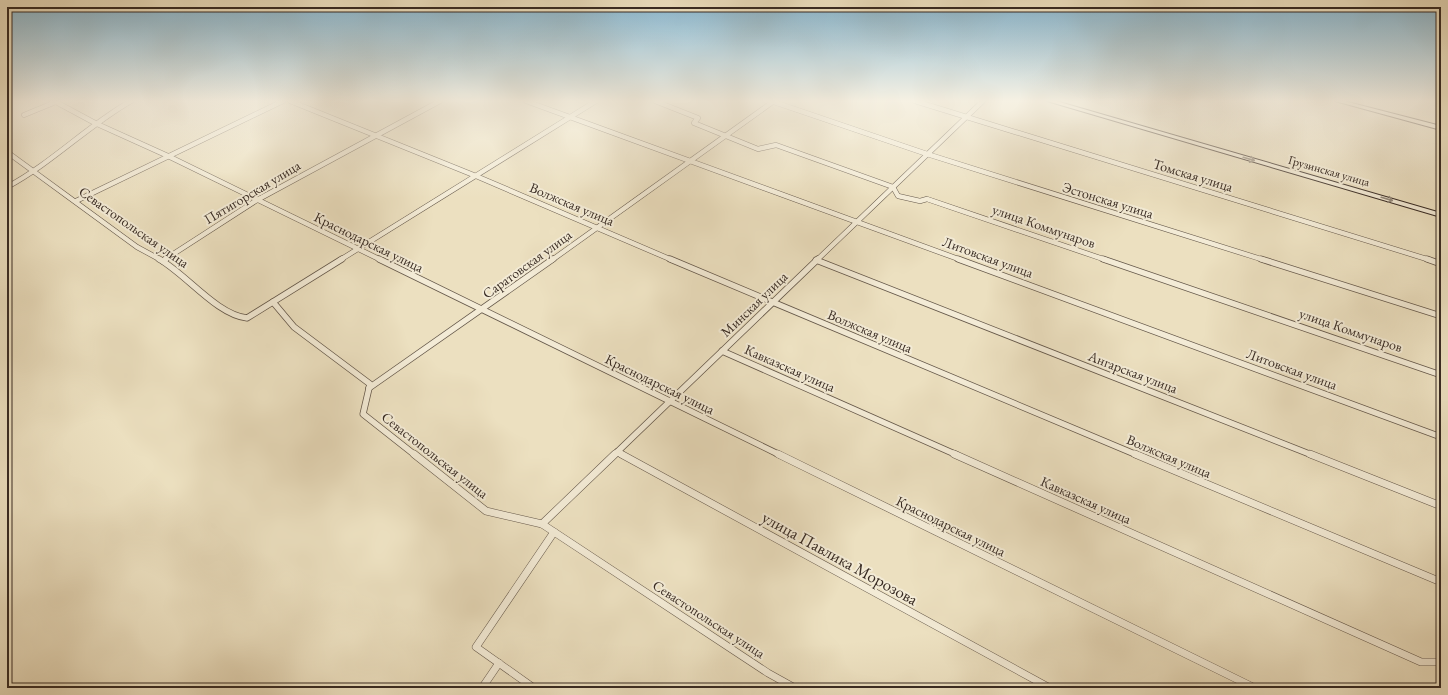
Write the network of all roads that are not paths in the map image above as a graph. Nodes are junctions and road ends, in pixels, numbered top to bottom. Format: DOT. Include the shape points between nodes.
graph roads {
  1 [pos="81,133"];
  2 [pos="118,133"];
  3 [pos="215,133"];
  4 [pos="369,133"];
  5 [pos="376,133"];
  6 [pos="544,133"];
  7 [pos="613,133"];
  8 [pos="722,133"];
  9 [pos="867,133"];
  10 [pos="948,133"];
  11 [pos="1022,133"];
  12 [pos="1161,133"];
  13 [pos="373,135"];
  14 [pos="726,135"];
  15 [pos="7,152"];
  16 [pos="927,154"];
  17 [pos="168,156"];
  18 [pos="688,162"];
  19 [pos="34,170"];
  20 [pos="476,176"];
  21 [pos="7,187"];
  22 [pos="893,187"];
  23 [pos="257,200"];
  24 [pos="76,201"];
  25 [pos="1441,215"];
  26 [pos="857,222"];
  27 [pos="597,228"];
  28 [pos="358,249"];
  29 [pos="163,260"];
  30 [pos="816,260"];
  31 [pos="1441,264"];
  32 [pos="273,302"];
  33 [pos="772,303"];
  34 [pos="482,310"];
  35 [pos="1441,316"];
  36 [pos="722,351"];
  37 [pos="1441,376"];
  38 [pos="369,388"];
  39 [pos="669,402"];
  40 [pos="1441,437"];
  41 [pos="617,452"];
  42 [pos="1441,506"];
  43 [pos="542,524"];
  44 [pos="554,532"];
  45 [pos="1441,582"];
  46 [pos="1441,662"];
  47 [pos="498,663"];
  48 [pos="482,688"];
  49 [pos="534,688"];
  50 [pos="795,688"];
  51 [pos="1050,688"];
  52 [pos="1255,688"];
  1 -- 19 [label="street"];
  2 -- 17 [label="street, Краснодарская улица"];
  3 -- 17 [label="street"];
  4 -- 13 [label="street, Волжская улица"];
  5 -- 13 [label="street, Пятигорская улица"];
  6 -- 20 [label="street"];
  7 -- 18 [label="street, Литовская улица"];
  8 -- 14 [label="street, улица Коммунаров"];
  9 -- 16 [label="street, Эстонская улица"];
  10 -- 16 [label="street, Минская улица"];
  11 -- 31 [label="street, Томская улица"];
  12 -- 25 [label="main road, Грузинская улица, one-way"];
  13 -- 20 [label="street, Волжская улица"];
  13 -- 23 [label="street, Пятигорская улица"];
  14 -- 18 [label="street, Саратовская улица"];
  14 -- 22 [label="street, улица Коммунаров" via="758,149 776,144"];
  15 -- 19 [label="street, Севастопольская улица"];
  16 -- 22 [label="street, Минская улица"];
  16 -- 35 [label="street, Эстонская улица"];
  17 -- 23 [label="street, Краснодарская улица"];
  17 -- 24 [label="street"];
  18 -- 26 [label="street, Литовская улица"];
  18 -- 27 [label="street, Саратовская улица"];
  19 -- 21 [label="street"];
  19 -- 24 [label="street, Севастопольская улица"];
  20 -- 27 [label="street, Волжская улица"];
  20 -- 28 [label="street"];
  22 -- 26 [label="street, Минская улица"];
  22 -- 37 [label="street, улица Коммунаров" via="898,196 920,201 927,199"];
  23 -- 28 [label="street, Краснодарская улица"];
  23 -- 29 [label="street, Пятигорская улица"];
  24 -- 29 [label="street, Севастопольская улица" via="137,247"];
  26 -- 30 [label="street, Минская улица"];
  26 -- 40 [label="street, Литовская улица"];
  27 -- 33 [label="street, Волжская улица"];
  27 -- 34 [label="street, Саратовская улица"];
  28 -- 32 [label="street"];
  28 -- 34 [label="street, Краснодарская улица"];
  29 -- 32 [label="street, Севастопольская улица" via="237,317 247,318"];
  30 -- 33 [label="street, Минская улица"];
  30 -- 42 [label="street, Ангарская улица"];
  32 -- 38 [label="street" via="294,327 370,384"];
  33 -- 36 [label="street, Минская улица"];
  33 -- 45 [label="street, Волжская улица"];
  34 -- 38 [label="street, Саратовская улица"];
  34 -- 39 [label="street, Краснодарская улица"];
  36 -- 39 [label="street, Минская улица"];
  36 -- 46 [label="street, Кавказская улица" via="1421,662"];
  38 -- 43 [label="street, Севастопольская улица" via="363,414 486,511"];
  39 -- 41 [label="street, Минская улица"];
  39 -- 52 [label="street, Краснодарская улица"];
  41 -- 43 [label="street, Минская улица"];
  41 -- 51 [label="street, улица Павлика Морозова"];
  43 -- 44 [label="street, Севастопольская улица"];
  44 -- 47 [label="street" via="476,647"];
  44 -- 50 [label="street, Севастопольская улица"];
  47 -- 48 [label="street"];
  47 -- 49 [label="street"];
}
